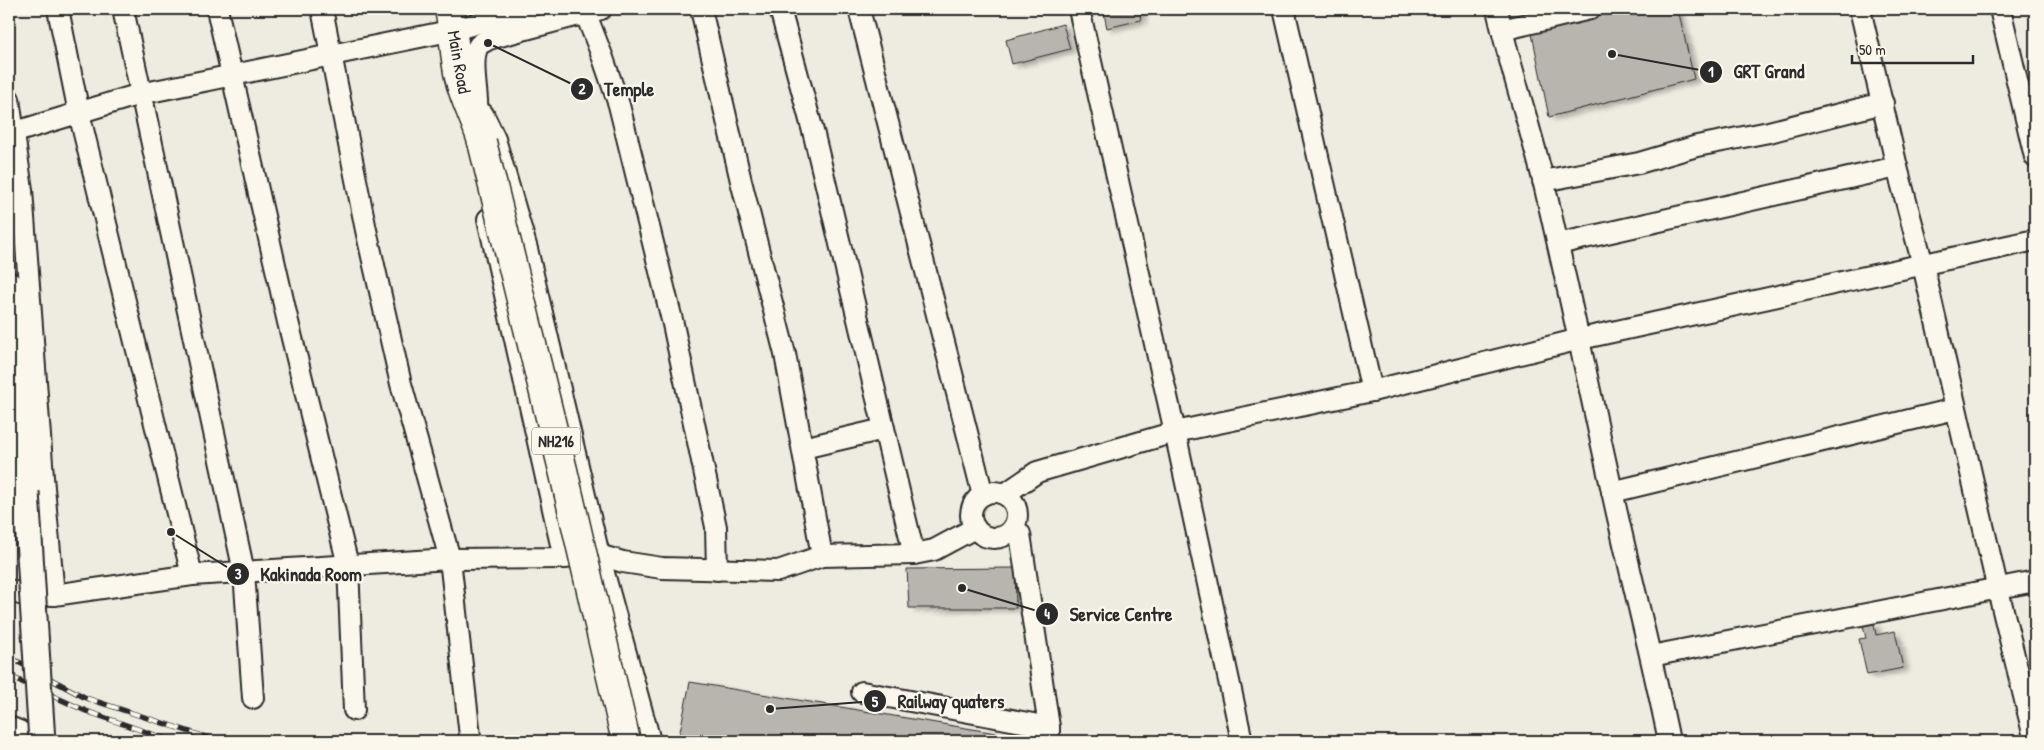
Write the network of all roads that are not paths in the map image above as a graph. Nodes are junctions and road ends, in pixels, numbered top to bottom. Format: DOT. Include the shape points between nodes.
graph roads {
  1 [pos="58,9"];
  2 [pos="123,9"];
  3 [pos="217,9"];
  4 [pos="322,9"];
  5 [pos="528,9"];
  6 [pos="701,9"];
  7 [pos="780,9"];
  8 [pos="859,9"];
  9 [pos="1079,9"];
  10 [pos="1284,9"];
  11 [pos="1497,9"];
  12 [pos="1590,9"];
  13 [pos="1860,9"];
  14 [pos="2000,9"];
  15 [pos="593,10"];
  16 [pos="451,20"];
  17 [pos="1502,30"];
  18 [pos="331,55"];
  19 [pos="232,75"];
  20 [pos="140,94"];
  21 [pos="9,99"];
  22 [pos="1883,102"];
  23 [pos="79,113"];
  24 [pos="476,120"];
  25 [pos="11,134"];
  26 [pos="2035,157"];
  27 [pos="1897,166"];
  28 [pos="1543,181"];
  29 [pos="2035,240"];
  30 [pos="1558,244"];
  31 [pos="1923,265"];
  32 [pos="9,286"];
  33 [pos="1580,339"];
  34 [pos="1372,392"];
  35 [pos="1955,409"];
  36 [pos="884,429"];
  37 [pos="1175,432"];
  38 [pos="803,448"];
  39 [pos="1612,492"];
  40 [pos="983,494"];
  41 [pos="1005,494"];
  42 [pos="1014,527"];
  43 [pos="975,528"];
  44 [pos="914,554"];
  45 [pos="599,556"];
  46 [pos="822,556"];
  47 [pos="564,558"];
  48 [pos="450,559"];
  49 [pos="348,565"];
  50 [pos="717,570"];
  51 [pos="244,572"];
  52 [pos="192,575"];
  53 [pos="2035,581"];
  54 [pos="9,590"];
  55 [pos="1998,590"];
  56 [pos="54,596"];
  57 [pos="1651,656"];
  58 [pos="862,692"];
  59 [pos="253,698"];
  60 [pos="354,710"];
  61 [pos="1049,734"];
  62 [pos="470,736"];
  63 [pos="42,741"];
  64 [pos="626,741"];
  65 [pos="650,741"];
  66 [pos="1242,741"];
  67 [pos="1669,741"];
  68 [pos="2035,741"];
  1 -- 23 [label="street"];
  2 -- 20 [label="street"];
  3 -- 19 [label="street"];
  4 -- 18 [label="street"];
  5 -- 16 [label="street"];
  6 -- 38 [label="street" via="785,354"];
  7 -- 36 [label="street"];
  8 -- 40 [label="street"];
  9 -- 37 [label="street"];
  10 -- 34 [label="street"];
  11 -- 17 [label="street"];
  12 -- 17 [label="street"];
  13 -- 22 [label="street"];
  14 -- 26 [label="street"];
  15 -- 24 [label="street" via="489,39 478,46 474,58"];
  15 -- 50 [label="street" via="672,324 716,527"];
  16 -- 18 [label="street"];
  16 -- 24 [label="highway, Main Road / NH216" via="459,78"];
  17 -- 28 [label="street"];
  18 -- 19 [label="street"];
  18 -- 48 [label="street" via="401,384"];
  19 -- 20 [label="street"];
  19 -- 49 [label="street"];
  20 -- 23 [label="street"];
  20 -- 51 [label="street"];
  21 -- 25 [label="street"];
  22 -- 27 [label="street"];
  22 -- 28 [label="street" via="1638,163"];
  23 -- 25 [label="street"];
  23 -- 52 [label="street"];
  24 -- 45 [label="street" via="495,139 527,250"];
  24 -- 47 [label="street" via="469,144"];
  24 -- 64 [label="highway, NH216, bridge" via="561,461"];
  25 -- 56 [label="street" via="22,190 42,477"];
  27 -- 30 [label="street"];
  27 -- 31 [label="street"];
  28 -- 30 [label="street"];
  29 -- 31 [label="street"];
  30 -- 33 [label="street"];
  31 -- 33 [label="street"];
  31 -- 35 [label="street"];
  32 -- 63 [label="main road, bridge" via="18,363"];
  33 -- 34 [label="street"];
  33 -- 39 [label="street"];
  34 -- 37 [label="street"];
  35 -- 39 [label="street"];
  35 -- 55 [label="street"];
  36 -- 38 [label="street"];
  36 -- 44 [label="street"];
  37 -- 41 [label="street" via="1037,472"];
  37 -- 66 [label="street"];
  38 -- 46 [label="street"];
  39 -- 57 [label="street"];
  40 -- 41 [label="street"];
  40 -- 43 [label="street" via="973,506"];
  41 -- 42 [label="street" via="1016,505"];
  42 -- 43 [label="street" via="995,538"];
  42 -- 61 [label="street" via="1020,534"];
  43 -- 44 [label="street" via="934,550"];
  44 -- 46 [label="street"];
  45 -- 47 [label="street"];
  45 -- 50 [label="street" via="662,568"];
  45 -- 65 [label="street"];
  46 -- 50 [label="street" via="778,571"];
  47 -- 48 [label="street"];
  48 -- 49 [label="street"];
  48 -- 62 [label="street"];
  49 -- 51 [label="street"];
  49 -- 60 [label="street"];
  51 -- 52 [label="street"];
  51 -- 59 [label="street"];
  52 -- 56 [label="street"];
  53 -- 55 [label="street"];
  54 -- 56 [label="street" via="20,594"];
  55 -- 57 [label="street"];
  55 -- 68 [label="street"];
  57 -- 67 [label="street"];
  58 -- 61 [label="street"];
}
